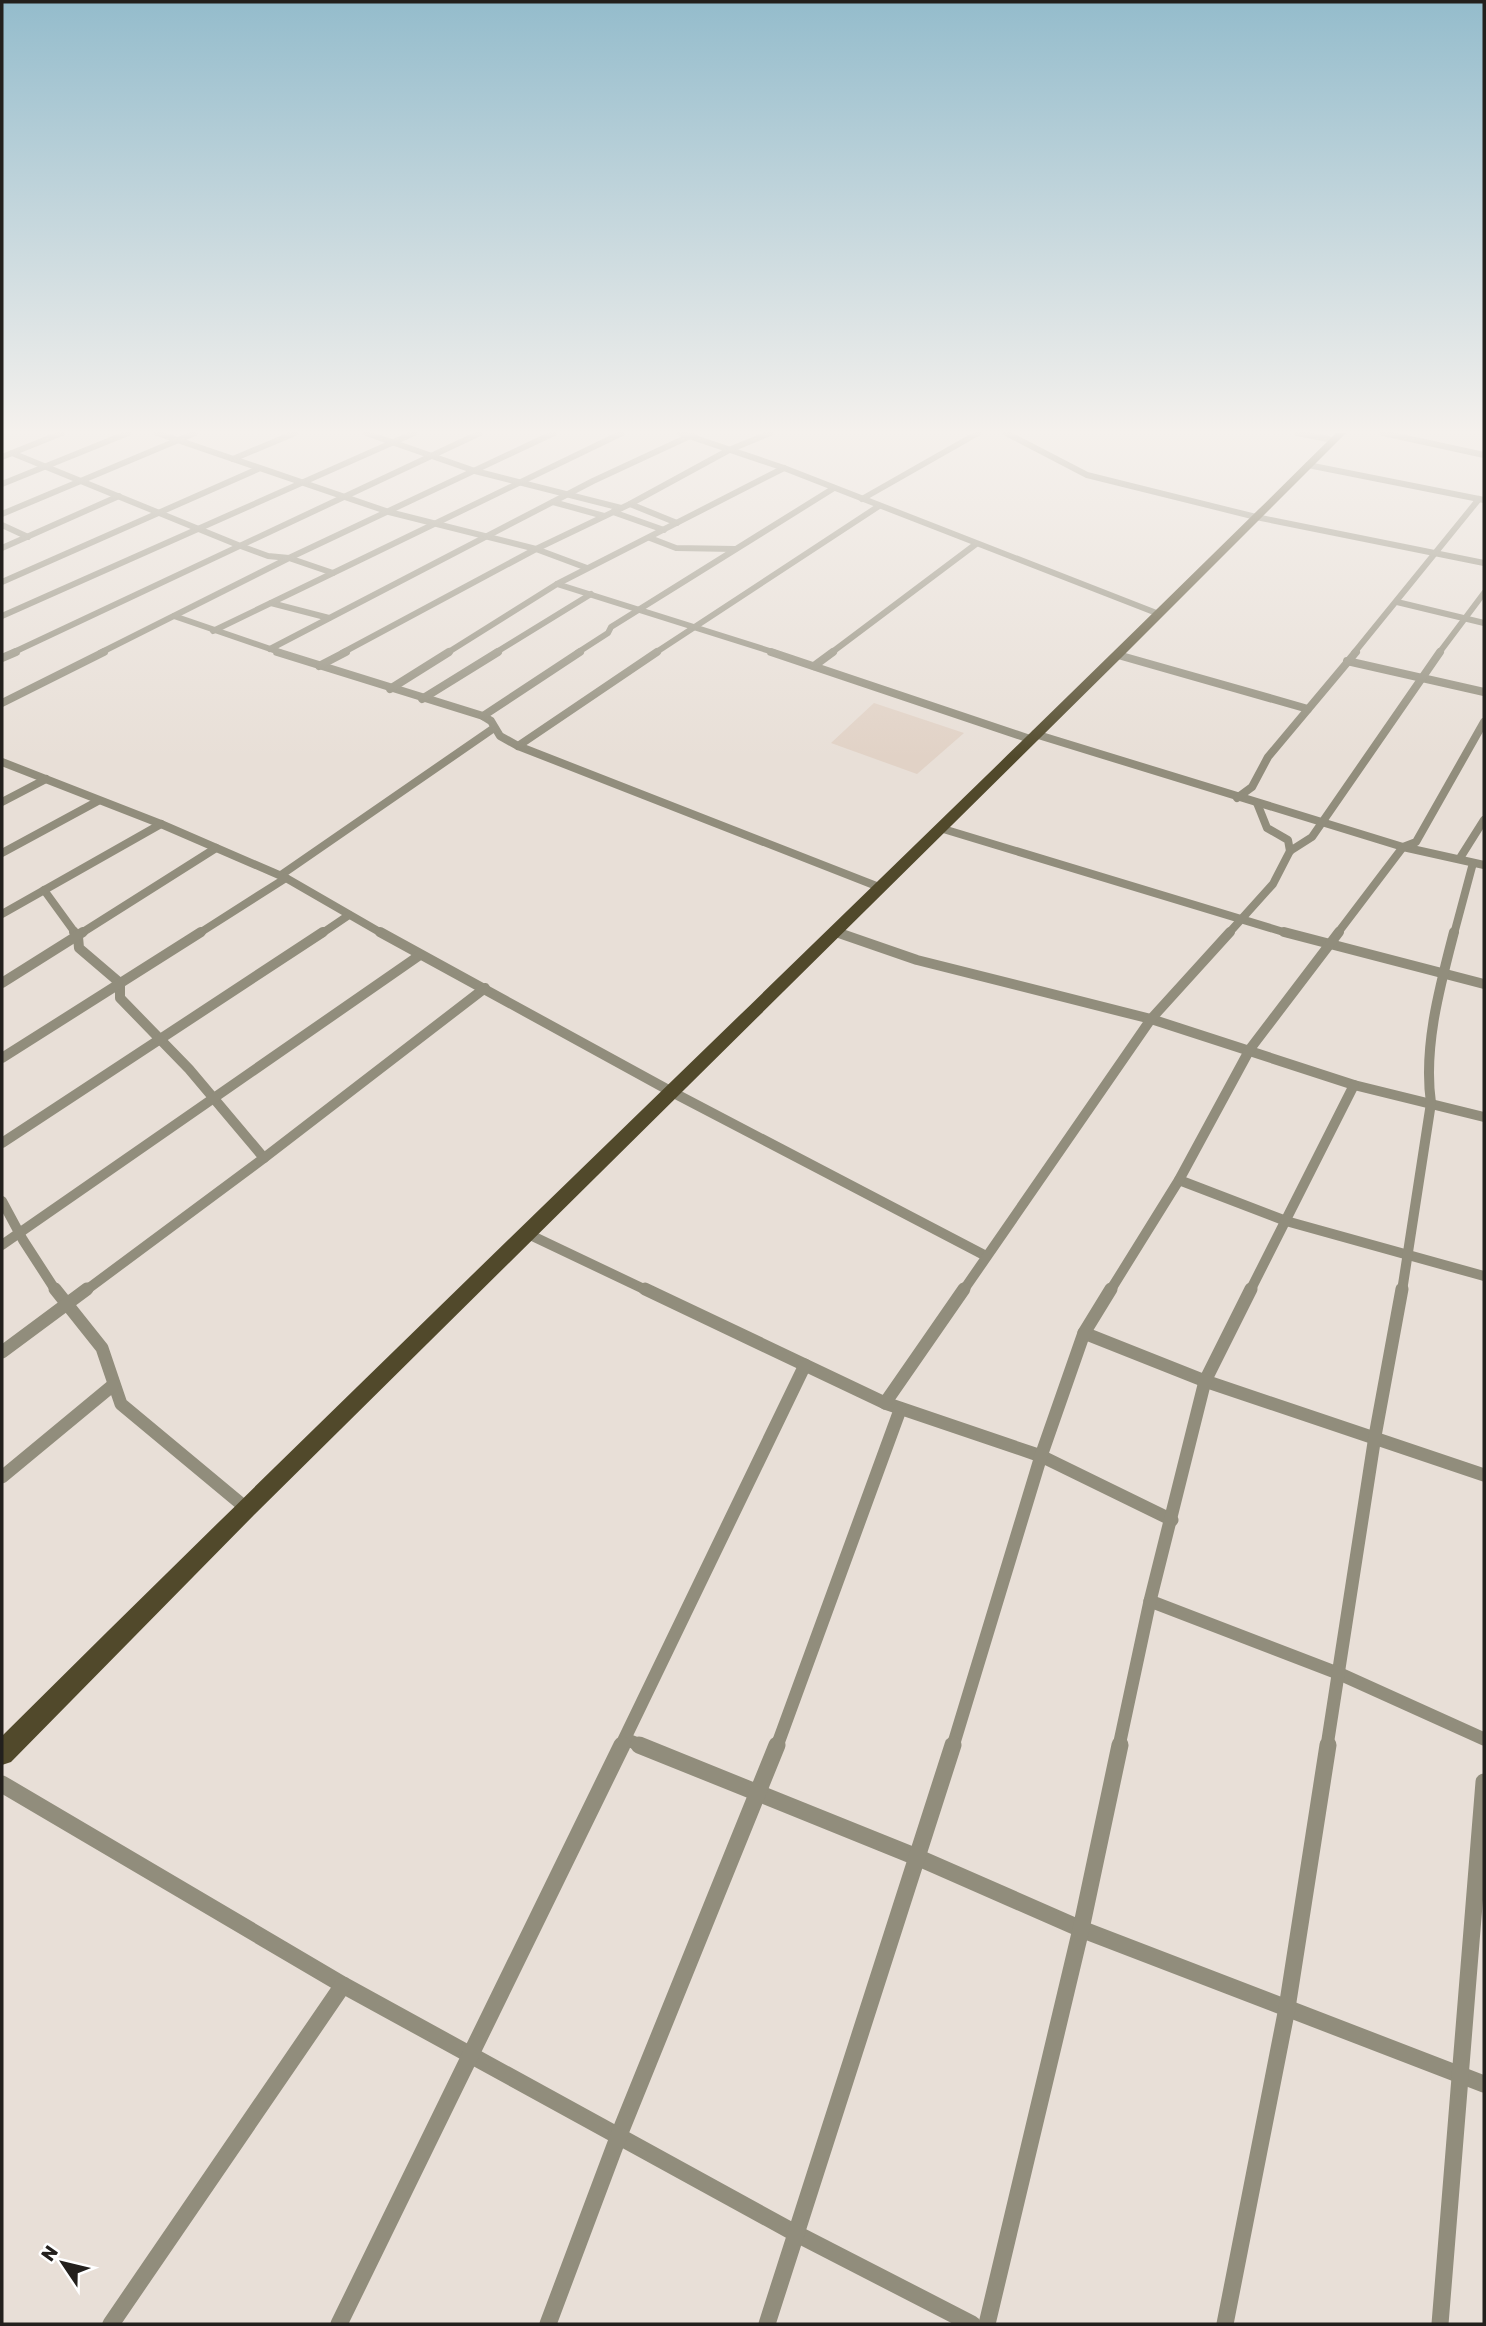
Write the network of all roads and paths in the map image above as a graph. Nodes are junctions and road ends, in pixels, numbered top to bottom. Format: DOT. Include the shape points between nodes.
graph roads {
  1 [pos="95,542"];
  2 [pos="169,542"];
  3 [pos="230,542"];
  4 [pos="245,542"];
  5 [pos="325,542"];
  6 [pos="399,542"];
  7 [pos="478,542"];
  8 [pos="506,542"];
  9 [pos="551,542"];
  10 [pos="641,542"];
  11 [pos="663,542"];
  12 [pos="749,542"];
  13 [pos="825,542"];
  14 [pos="970,542"];
  15 [pos="1231,542"];
  16 [pos="1372,542"];
  17 [pos="1446,542"];
  18 [pos="976,544"];
  19 [pos="238,545"];
  20 [pos="536,549"];
  21 [pos="735,550"];
  22 [pos="1435,555"];
  23 [pos="289,558"];
  24 [pos="1484,563"];
  25 [pos="587,568"];
  26 [pos="333,573"];
  27 [pos="2,582"];
  28 [pos="557,584"];
  29 [pos="1484,593"];
  30 [pos="591,594"];
  31 [pos="271,603"];
  32 [pos="1397,603"];
  33 [pos="639,609"];
  34 [pos="1159,614"];
  35 [pos="2,616"];
  36 [pos="174,616"];
  37 [pos="329,618"];
  38 [pos="1467,619"];
  39 [pos="1484,623"];
  40 [pos="695,626"];
  41 [pos="213,631"];
  42 [pos="270,649"];
  43 [pos="1118,655"];
  44 [pos="2,658"];
  45 [pos="1347,661"];
  46 [pos="319,666"];
  47 [pos="814,666"];
  48 [pos="1420,679"];
  49 [pos="390,689"];
  50 [pos="1484,692"];
  51 [pos="422,699"];
  52 [pos="2,703"];
  53 [pos="1308,709"];
  54 [pos="483,716"];
  55 [pos="1484,722"];
  56 [pos="494,728"];
  57 [pos="1033,737"];
  58 [pos="519,746"];
  59 [pos="2,762"];
  60 [pos="47,779"];
  61 [pos="1237,798"];
  62 [pos="98,801"];
  63 [pos="2,802"];
  64 [pos="1257,803"];
  65 [pos="1484,820"];
  66 [pos="1322,823"];
  67 [pos="161,824"];
  68 [pos="940,828"];
  69 [pos="1403,847"];
  70 [pos="216,848"];
  71 [pos="1290,851"];
  72 [pos="2,853"];
  73 [pos="1460,858"];
  74 [pos="1473,863"];
  75 [pos="1484,866"];
  76 [pos="284,877"];
  77 [pos="879,887"];
  78 [pos="44,890"];
  79 [pos="2,914"];
  80 [pos="349,915"];
  81 [pos="1242,919"];
  82 [pos="834,932"];
  83 [pos="78,937"];
  84 [pos="1328,945"];
  85 [pos="421,955"];
  86 [pos="1443,975"];
  87 [pos="2,983"];
  88 [pos="120,983"];
  89 [pos="1484,984"];
  90 [pos="485,988"];
  91 [pos="1151,1019"];
  92 [pos="160,1037"];
  93 [pos="1250,1049"];
  94 [pos="2,1058"];
  95 [pos="1354,1084"];
  96 [pos="672,1092"];
  97 [pos="214,1099"];
  98 [pos="1431,1103"];
  99 [pos="1484,1117"];
  100 [pos="2,1143"];
  101 [pos="264,1158"];
  102 [pos="1180,1180"];
  103 [pos="2,1201"];
  104 [pos="1286,1221"];
  105 [pos="526,1233"];
  106 [pos="18,1234"];
  107 [pos="2,1245"];
  108 [pos="1409,1253"];
  109 [pos="986,1255"];
  110 [pos="1484,1276"];
  111 [pos="65,1304"];
  112 [pos="1084,1333"];
  113 [pos="2,1352"];
  114 [pos="805,1365"];
  115 [pos="1205,1381"];
  116 [pos="112,1387"];
  117 [pos="885,1403"];
  118 [pos="900,1410"];
  119 [pos="1375,1436"];
  120 [pos="1041,1457"];
  121 [pos="1484,1475"];
  122 [pos="2,1477"];
  123 [pos="246,1508"];
  124 [pos="1172,1520"];
  125 [pos="1150,1601"];
  126 [pos="1340,1674"];
  127 [pos="625,1738"];
  128 [pos="1484,1739"];
  129 [pos="2,1753"];
  130 [pos="1484,1782"];
  131 [pos="2,1784"];
  132 [pos="760,1792"];
  133 [pos="919,1858"];
  134 [pos="1081,1929"];
  135 [pos="343,1985"];
  136 [pos="1287,2008"];
  137 [pos="472,2054"];
  138 [pos="1461,2075"];
  139 [pos="1484,2084"];
  140 [pos="619,2135"];
  141 [pos="795,2233"];
  142 [pos="111,2324"];
  143 [pos="339,2324"];
  144 [pos="548,2324"];
  145 [pos="767,2324"];
  146 [pos="972,2324"];
  147 [pos="987,2324"];
  148 [pos="1225,2324"];
  149 [pos="1440,2324"];
  1 -- 27 [label="street"];
  2 -- 35 [label="street"];
  3 -- 19 [label="street"];
  4 -- 19 [label="street"];
  5 -- 23 [label="street"];
  6 -- 26 [label="street"];
  7 -- 37 [label="street"];
  8 -- 20 [label="street"];
  9 -- 20 [label="street"];
  10 -- 25 [label="street"];
  11 -- 21 [label="street" via="689,549"];
  12 -- 21 [label="street"];
  13 -- 40 [label="street"];
  14 -- 18 [label="street"];
  15 -- 34 [label="main road"];
  16 -- 22 [label="street"];
  17 -- 22 [label="street"];
  18 -- 34 [label="street"];
  18 -- 47 [label="street"];
  19 -- 23 [label="street"];
  19 -- 44 [label="street"];
  20 -- 25 [label="street"];
  20 -- 46 [label="street"];
  21 -- 33 [label="street"];
  22 -- 24 [label="street"];
  22 -- 32 [label="street"];
  23 -- 26 [label="street"];
  23 -- 36 [label="street"];
  25 -- 28 [label="street"];
  26 -- 31 [label="street"];
  28 -- 30 [label="street"];
  28 -- 49 [label="street"];
  29 -- 38 [label="street"];
  30 -- 33 [label="street"];
  30 -- 51 [label="street"];
  31 -- 37 [label="street"];
  31 -- 41 [label="street"];
  32 -- 38 [label="street"];
  32 -- 45 [label="street"];
  33 -- 40 [label="street"];
  33 -- 54 [label="street"];
  34 -- 43 [label="main road"];
  36 -- 41 [label="street"];
  36 -- 52 [label="street"];
  37 -- 42 [label="street"];
  38 -- 39 [label="street"];
  38 -- 48 [label="street"];
  40 -- 47 [label="street"];
  40 -- 58 [label="street"];
  41 -- 42 [label="street"];
  42 -- 46 [label="street"];
  43 -- 53 [label="street"];
  43 -- 57 [label="main road"];
  45 -- 48 [label="street"];
  45 -- 53 [label="street"];
  46 -- 49 [label="street"];
  47 -- 57 [label="street"];
  48 -- 50 [label="street"];
  48 -- 66 [label="street"];
  49 -- 51 [label="street"];
  51 -- 54 [label="street"];
  53 -- 61 [label="street" via="1268,757 1252,787"];
  54 -- 56 [label="street"];
  55 -- 69 [label="street" via="1416,842"];
  56 -- 58 [label="street"];
  56 -- 76 [label="street"];
  57 -- 61 [label="street"];
  57 -- 68 [label="main road"];
  58 -- 77 [label="street"];
  59 -- 60 [label="street"];
  60 -- 62 [label="street"];
  60 -- 63 [label="street"];
  61 -- 64 [label="street"];
  62 -- 67 [label="street"];
  62 -- 72 [label="street"];
  64 -- 66 [label="street"];
  64 -- 71 [label="street" via="1267,828 1288,840"];
  65 -- 73 [label="street"];
  66 -- 69 [label="street"];
  66 -- 71 [label="street"];
  67 -- 70 [label="street"];
  67 -- 78 [label="street"];
  68 -- 77 [label="main road"];
  68 -- 81 [label="street"];
  69 -- 73 [label="street"];
  69 -- 84 [label="street"];
  70 -- 76 [label="street"];
  70 -- 83 [label="street"];
  71 -- 81 [label="street" via="1273,884"];
  73 -- 74 [label="street"];
  74 -- 75 [label="street"];
  74 -- 86 [label="street"];
  76 -- 80 [label="street"];
  76 -- 88 [label="street"];
  77 -- 82 [label="main road"];
  78 -- 79 [label="street"];
  78 -- 83 [label="street"];
  80 -- 85 [label="street"];
  80 -- 92 [label="street"];
  81 -- 84 [label="street"];
  81 -- 91 [label="street"];
  82 -- 91 [label="street" via="917,960"];
  82 -- 96 [label="main road"];
  83 -- 87 [label="street"];
  83 -- 88 [label="street" via="79,948"];
  84 -- 86 [label="street"];
  84 -- 93 [label="street"];
  85 -- 90 [label="street"];
  85 -- 97 [label="street"];
  86 -- 89 [label="street"];
  86 -- 98 [label="street" via="1427,1075"];
  88 -- 92 [label="street" via="120,998"];
  88 -- 94 [label="street"];
  90 -- 96 [label="street"];
  90 -- 101 [label="street"];
  91 -- 93 [label="street"];
  91 -- 109 [label="street"];
  92 -- 97 [label="street"];
  92 -- 100 [label="street"];
  93 -- 95 [label="street"];
  93 -- 102 [label="street"];
  95 -- 98 [label="street"];
  95 -- 104 [label="street"];
  96 -- 105 [label="main road"];
  96 -- 109 [label="street"];
  97 -- 101 [label="street"];
  97 -- 106 [label="street"];
  98 -- 99 [label="street"];
  98 -- 108 [label="street"];
  101 -- 111 [label="street"];
  102 -- 104 [label="street"];
  102 -- 112 [label="street"];
  103 -- 106 [label="street"];
  104 -- 108 [label="street"];
  104 -- 115 [label="street"];
  105 -- 114 [label="street"];
  105 -- 123 [label="main road"];
  106 -- 107 [label="street"];
  106 -- 111 [label="street"];
  108 -- 110 [label="street"];
  108 -- 119 [label="street"];
  109 -- 117 [label="street"];
  111 -- 113 [label="street"];
  111 -- 116 [label="street" via="102,1347"];
  112 -- 115 [label="street"];
  112 -- 120 [label="street"];
  114 -- 117 [label="street"];
  114 -- 127 [label="street"];
  115 -- 119 [label="street"];
  115 -- 124 [label="street"];
  116 -- 122 [label="street"];
  116 -- 123 [label="street" via="121,1404"];
  117 -- 118 [label="street"];
  118 -- 120 [label="street"];
  118 -- 132 [label="street"];
  119 -- 121 [label="street"];
  119 -- 126 [label="street"];
  120 -- 124 [label="street"];
  120 -- 133 [label="street"];
  123 -- 129 [label="main road"];
  124 -- 125 [label="street"];
  125 -- 126 [label="street"];
  125 -- 134 [label="street"];
  126 -- 128 [label="street"];
  126 -- 136 [label="street"];
  127 -- 132 [label="street"];
  127 -- 137 [label="street"];
  130 -- 138 [label="street"];
  131 -- 135 [label="street"];
  132 -- 133 [label="street"];
  132 -- 140 [label="street"];
  133 -- 134 [label="street"];
  133 -- 141 [label="street"];
  134 -- 136 [label="street"];
  134 -- 147 [label="street"];
  135 -- 137 [label="street"];
  135 -- 142 [label="street"];
  136 -- 138 [label="street"];
  136 -- 148 [label="street"];
  137 -- 140 [label="street"];
  137 -- 143 [label="street"];
  138 -- 139 [label="street"];
  138 -- 149 [label="street"];
  140 -- 141 [label="street"];
  140 -- 144 [label="street"];
  141 -- 145 [label="street"];
  141 -- 146 [label="street"];
}
